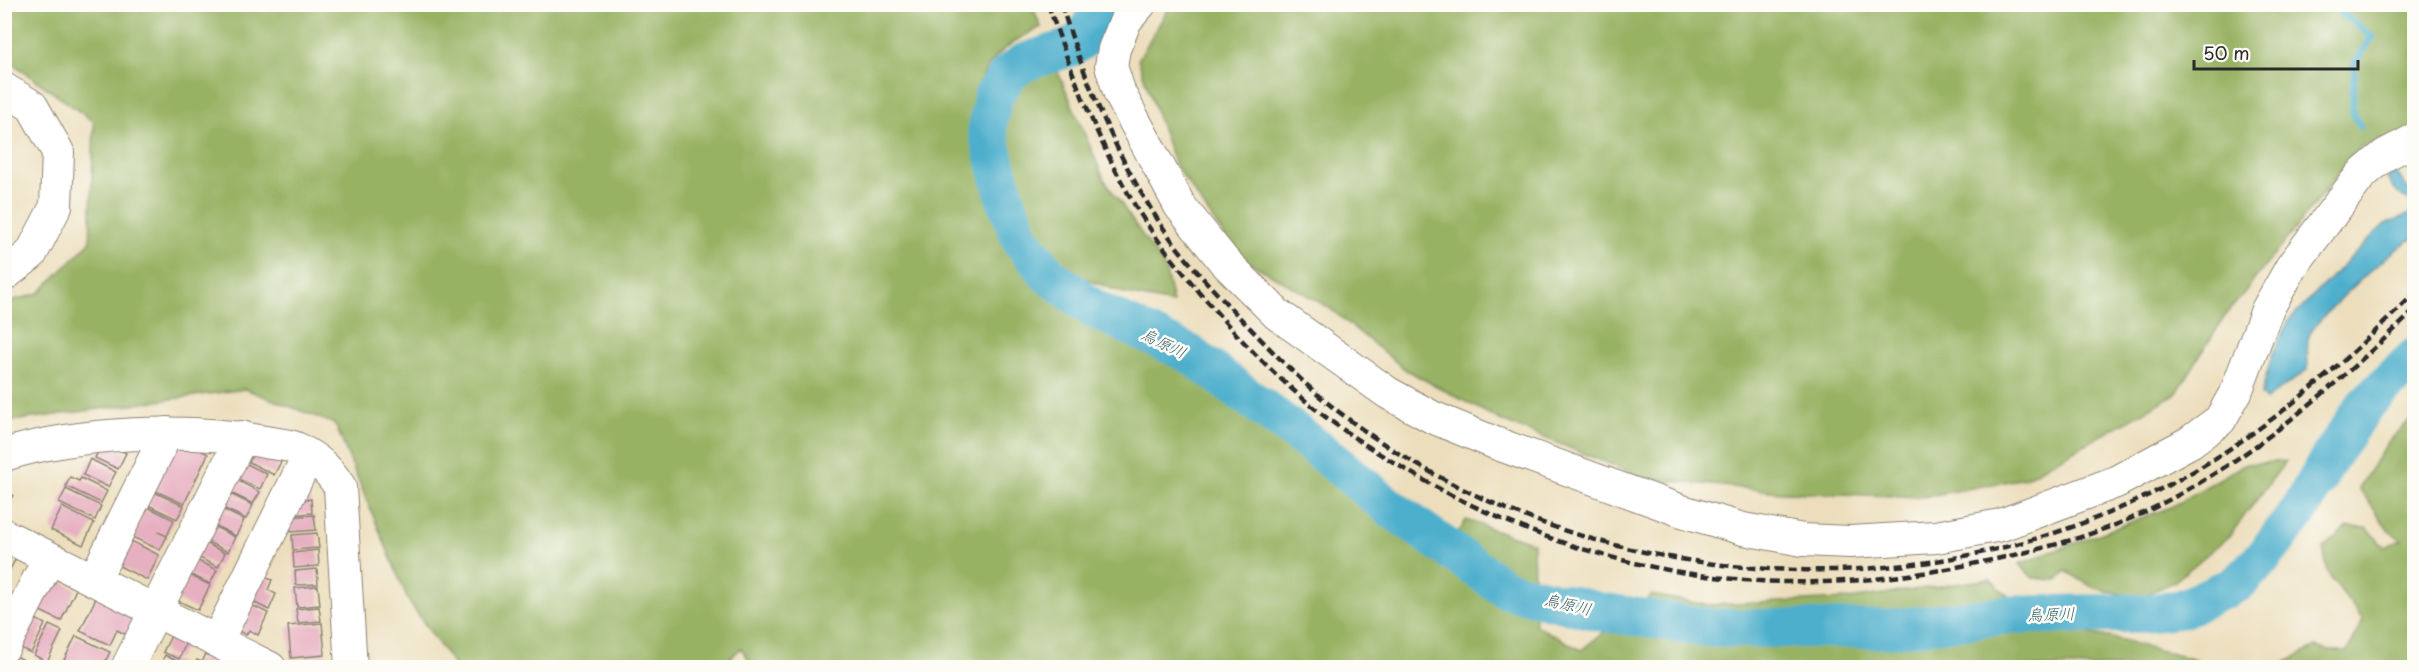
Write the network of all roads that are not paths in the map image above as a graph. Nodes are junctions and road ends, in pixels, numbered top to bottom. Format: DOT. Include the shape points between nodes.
graph roads {
  1 [pos="1129,9"];
  2 [pos="4,89"];
  3 [pos="2415,140"];
  4 [pos="4,275"];
  5 [pos="167,433"];
  6 [pos="242,437"];
  7 [pos="4,455"];
  8 [pos="308,456"];
  9 [pos="4,535"];
  10 [pos="49,558"];
  11 [pos="94,580"];
  12 [pos="156,611"];
  13 [pos="217,641"];
  14 [pos="4,647"];
  15 [pos="266,667"];
  16 [pos="127,668"];
  17 [pos="351,668"];
  1 -- 3 [label="street" via="1111,66 1120,94 1180,206 1224,261 1277,314 1379,387 1432,417 1682,511 1743,529 1803,540 1850,542 1936,537 2001,525 2116,482 2190,442 2220,420 2236,392 2267,310 2292,266 2361,175 2385,155"];
  2 -- 4 [label="street" via="32,106 58,152 56,206 31,255"];
  5 -- 6 [label="street"];
  5 -- 7 [label="street" via="40,444"];
  5 -- 11 [label="street"];
  6 -- 8 [label="street" via="294,447"];
  6 -- 12 [label="street"];
  8 -- 13 [label="street"];
  8 -- 17 [label="street" via="327,466 340,487"];
  9 -- 10 [label="street"];
  10 -- 11 [label="street"];
  10 -- 14 [label="street"];
  11 -- 12 [label="street"];
  12 -- 13 [label="street"];
  12 -- 16 [label="street"];
  13 -- 15 [label="street"];
}
